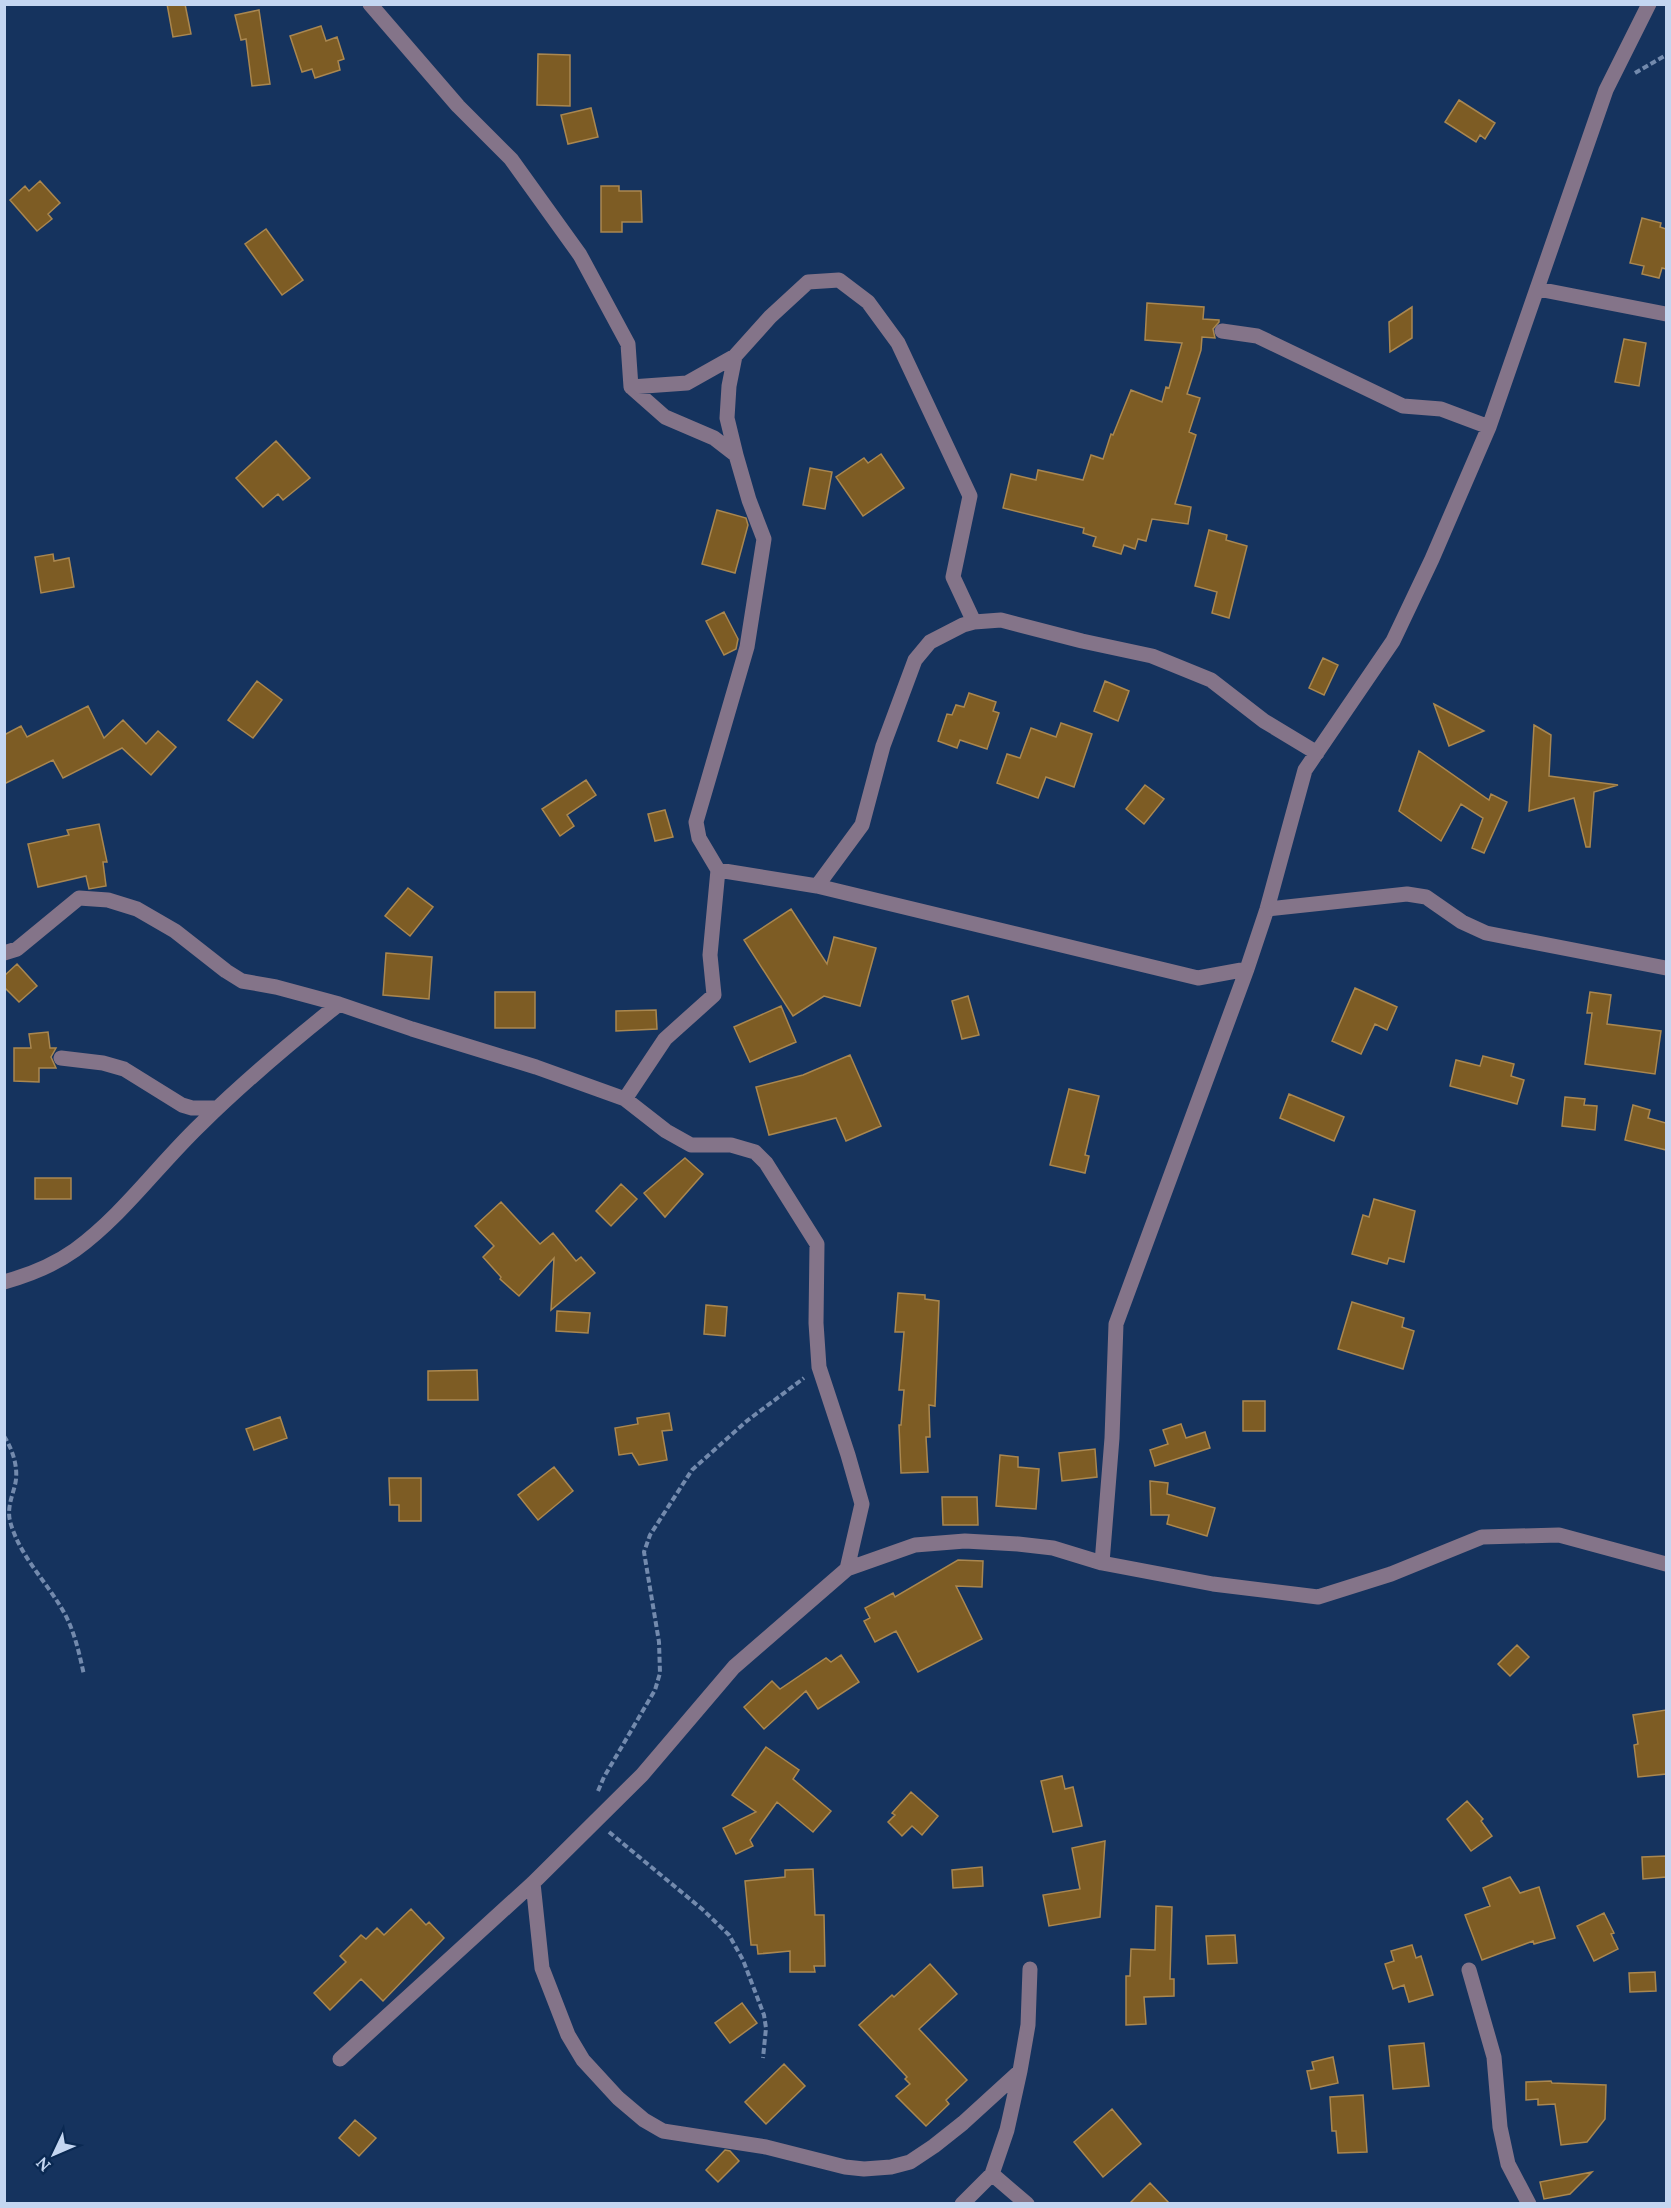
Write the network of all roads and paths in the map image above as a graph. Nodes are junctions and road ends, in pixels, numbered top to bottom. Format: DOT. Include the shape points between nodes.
graph roads {
  1 [pos="370,4"];
  2 [pos="1649,4"];
  3 [pos="1538,289"];
  4 [pos="1666,314"];
  5 [pos="1222,331"];
  6 [pos="735,356"];
  7 [pos="632,387"];
  8 [pos="1489,427"];
  9 [pos="736,455"];
  10 [pos="974,622"];
  11 [pos="1317,753"];
  12 [pos="718,870"];
  13 [pos="817,886"];
  14 [pos="1267,909"];
  15 [pos="4,953"];
  16 [pos="1666,968"];
  17 [pos="1247,969"];
  18 [pos="339,1004"];
  19 [pos="61,1058"];
  20 [pos="625,1099"];
  21 [pos="217,1108"];
  22 [pos="4,1282"];
  23 [pos="819,1367"];
  24 [pos="4,1436"];
  25 [pos="1102,1563"];
  26 [pos="1666,1564"];
  27 [pos="847,1569"];
  28 [pos="84,1675"];
  29 [pos="597,1821"];
  30 [pos="534,1884"];
  31 [pos="1030,1970"];
  32 [pos="1469,1970"];
  33 [pos="763,2058"];
  34 [pos="340,2059"];
  35 [pos="1020,2071"];
  36 [pos="992,2174"];
  37 [pos="962,2204"];
  38 [pos="1027,2204"];
  39 [pos="1529,2204"];
  1 -- 7 [label="street" via="458,106 510,159 580,255 628,344"];
  2 -- 3 [label="street" via="1606,90"];
  3 -- 4 [label="street"];
  3 -- 8 [label="street"];
  5 -- 8 [label="street" via="1257,336 1402,406 1440,409"];
  6 -- 7 [label="street" via="687,383"];
  6 -- 9 [label="street" via="727,418"];
  6 -- 10 [label="street" via="808,282 839,280 868,302 897,343 970,496 953,577"];
  7 -- 9 [label="street" via="665,417 714,438"];
  8 -- 11 [label="street" via="1393,641"];
  9 -- 12 [label="street" via="764,539 747,648 696,822 699,838"];
  10 -- 11 [label="street" via="1001,620 1152,656 1211,680 1264,721"];
  10 -- 13 [label="street" via="930,642 915,660 883,746 862,825"];
  11 -- 14 [label="street" via="1305,770"];
  12 -- 13 [label="street"];
  12 -- 20 [label="street" via="710,955 714,995 665,1039"];
  13 -- 17 [label="street" via="1198,978"];
  14 -- 16 [label="street" via="1407,894 1426,897 1461,922 1486,933"];
  14 -- 17 [label="street"];
  15 -- 18 [label="street" via="17,949 79,898 108,900 156,918 242,981"];
  17 -- 25 [label="street" via="1116,1324"];
  18 -- 20 [label="street"];
  18 -- 21 [label="street"];
  19 -- 21 [label="street" via="124,1069 182,1105"];
  20 -- 23 [label="street" via="691,1145 731,1145 755,1152 766,1163 817,1244"];
  21 -- 22 [label="street" via="108,1222 74,1251 39,1270"];
  23 -- 27 [label="street" via="862,1504"];
  23 -- 29 [label="path" via="748,1420 692,1470 650,1535 645,1552 660,1642 660,1673 655,1690 599,1790"];
  24 -- 28 [label="path" via="16,1471 9,1519 28,1561 66,1616"];
  25 -- 26 [label="street" via="1213,1584 1318,1597 1391,1574 1482,1537 1559,1535"];
  25 -- 27 [label="street" via="1053,1548 965,1541 915,1545"];
  27 -- 29 [label="street" via="734,1667 642,1775"];
  29 -- 30 [label="street"];
  29 -- 33 [label="path" via="729,1935 764,2015"];
  30 -- 34 [label="street"];
  30 -- 35 [label="street" via="542,1968 568,2035 584,2060 618,2098 663,2131 766,2147 845,2167 891,2167 910,2162 934,2146"];
  31 -- 35 [label="street" via="1028,2025"];
  32 -- 39 [label="street" via="1494,2056 1500,2127 1508,2164"];
  35 -- 36 [label="street"];
  36 -- 37 [label="street"];
  36 -- 38 [label="street"];
}
